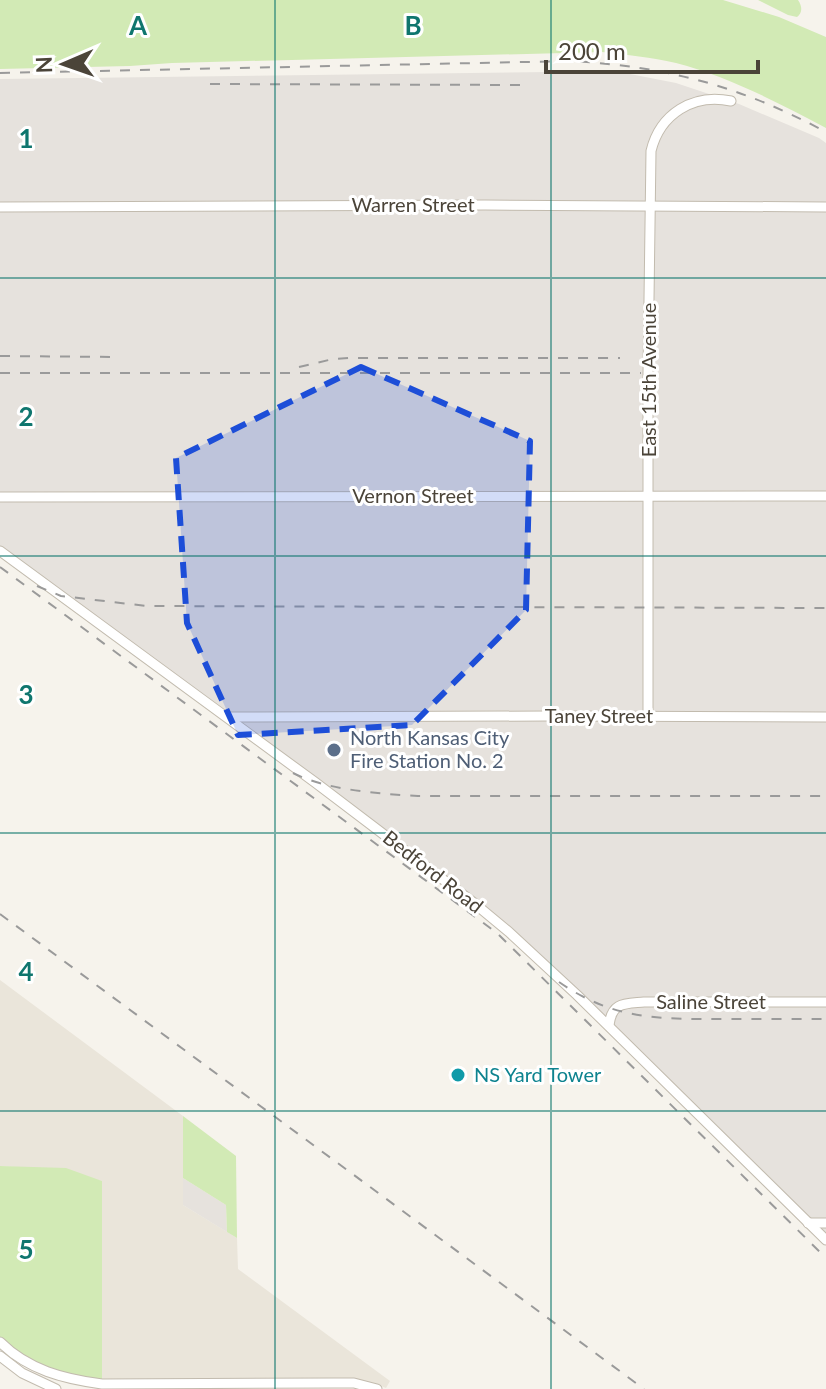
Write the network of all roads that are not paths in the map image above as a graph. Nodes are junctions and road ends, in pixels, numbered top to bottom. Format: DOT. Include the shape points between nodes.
graph roads {
  1 [pos="731,101"];
  2 [pos="650,206"];
  3 [pos="0,207"];
  4 [pos="826,207"];
  5 [pos="649,496"];
  6 [pos="826,496"];
  7 [pos="0,497"];
  8 [pos="0,551"];
  9 [pos="648,716"];
  10 [pos="228,717"];
  11 [pos="826,717"];
  12 [pos="826,1002"];
  13 [pos="609,1025"];
  14 [pos="808,1223"];
  15 [pos="826,1223"];
  16 [pos="826,1240"];
  17 [pos="0,1342"];
  18 [pos="0,1356"];
  19 [pos="56,1389"];
  20 [pos="377,1389"];
  1 -- 2 [label="street, East 15th Avenue" via="696,102 661,126 651,151"];
  2 -- 3 [label="street, Warren Street"];
  2 -- 4 [label="street, Warren Street"];
  2 -- 5 [label="street, East 15th Avenue"];
  5 -- 6 [label="street, Vernon Street"];
  5 -- 7 [label="street, Vernon Street"];
  5 -- 9 [label="street, East 15th Avenue"];
  8 -- 10 [label="street, Bedford Road"];
  9 -- 10 [label="street, Taney Street"];
  9 -- 11 [label="street, Taney Street"];
  10 -- 13 [label="street, Bedford Road" via="474,903"];
  12 -- 13 [label="street, Saline Street" via="644,1002 616,1007"];
  13 -- 14 [label="street, Bedford Road"];
  14 -- 15 [label="street"];
  14 -- 16 [label="street, Bedford Road"];
  17 -- 20 [label="street" via="30,1364 71,1380 102,1384 354,1383"];
  18 -- 19 [label="street"];
}
